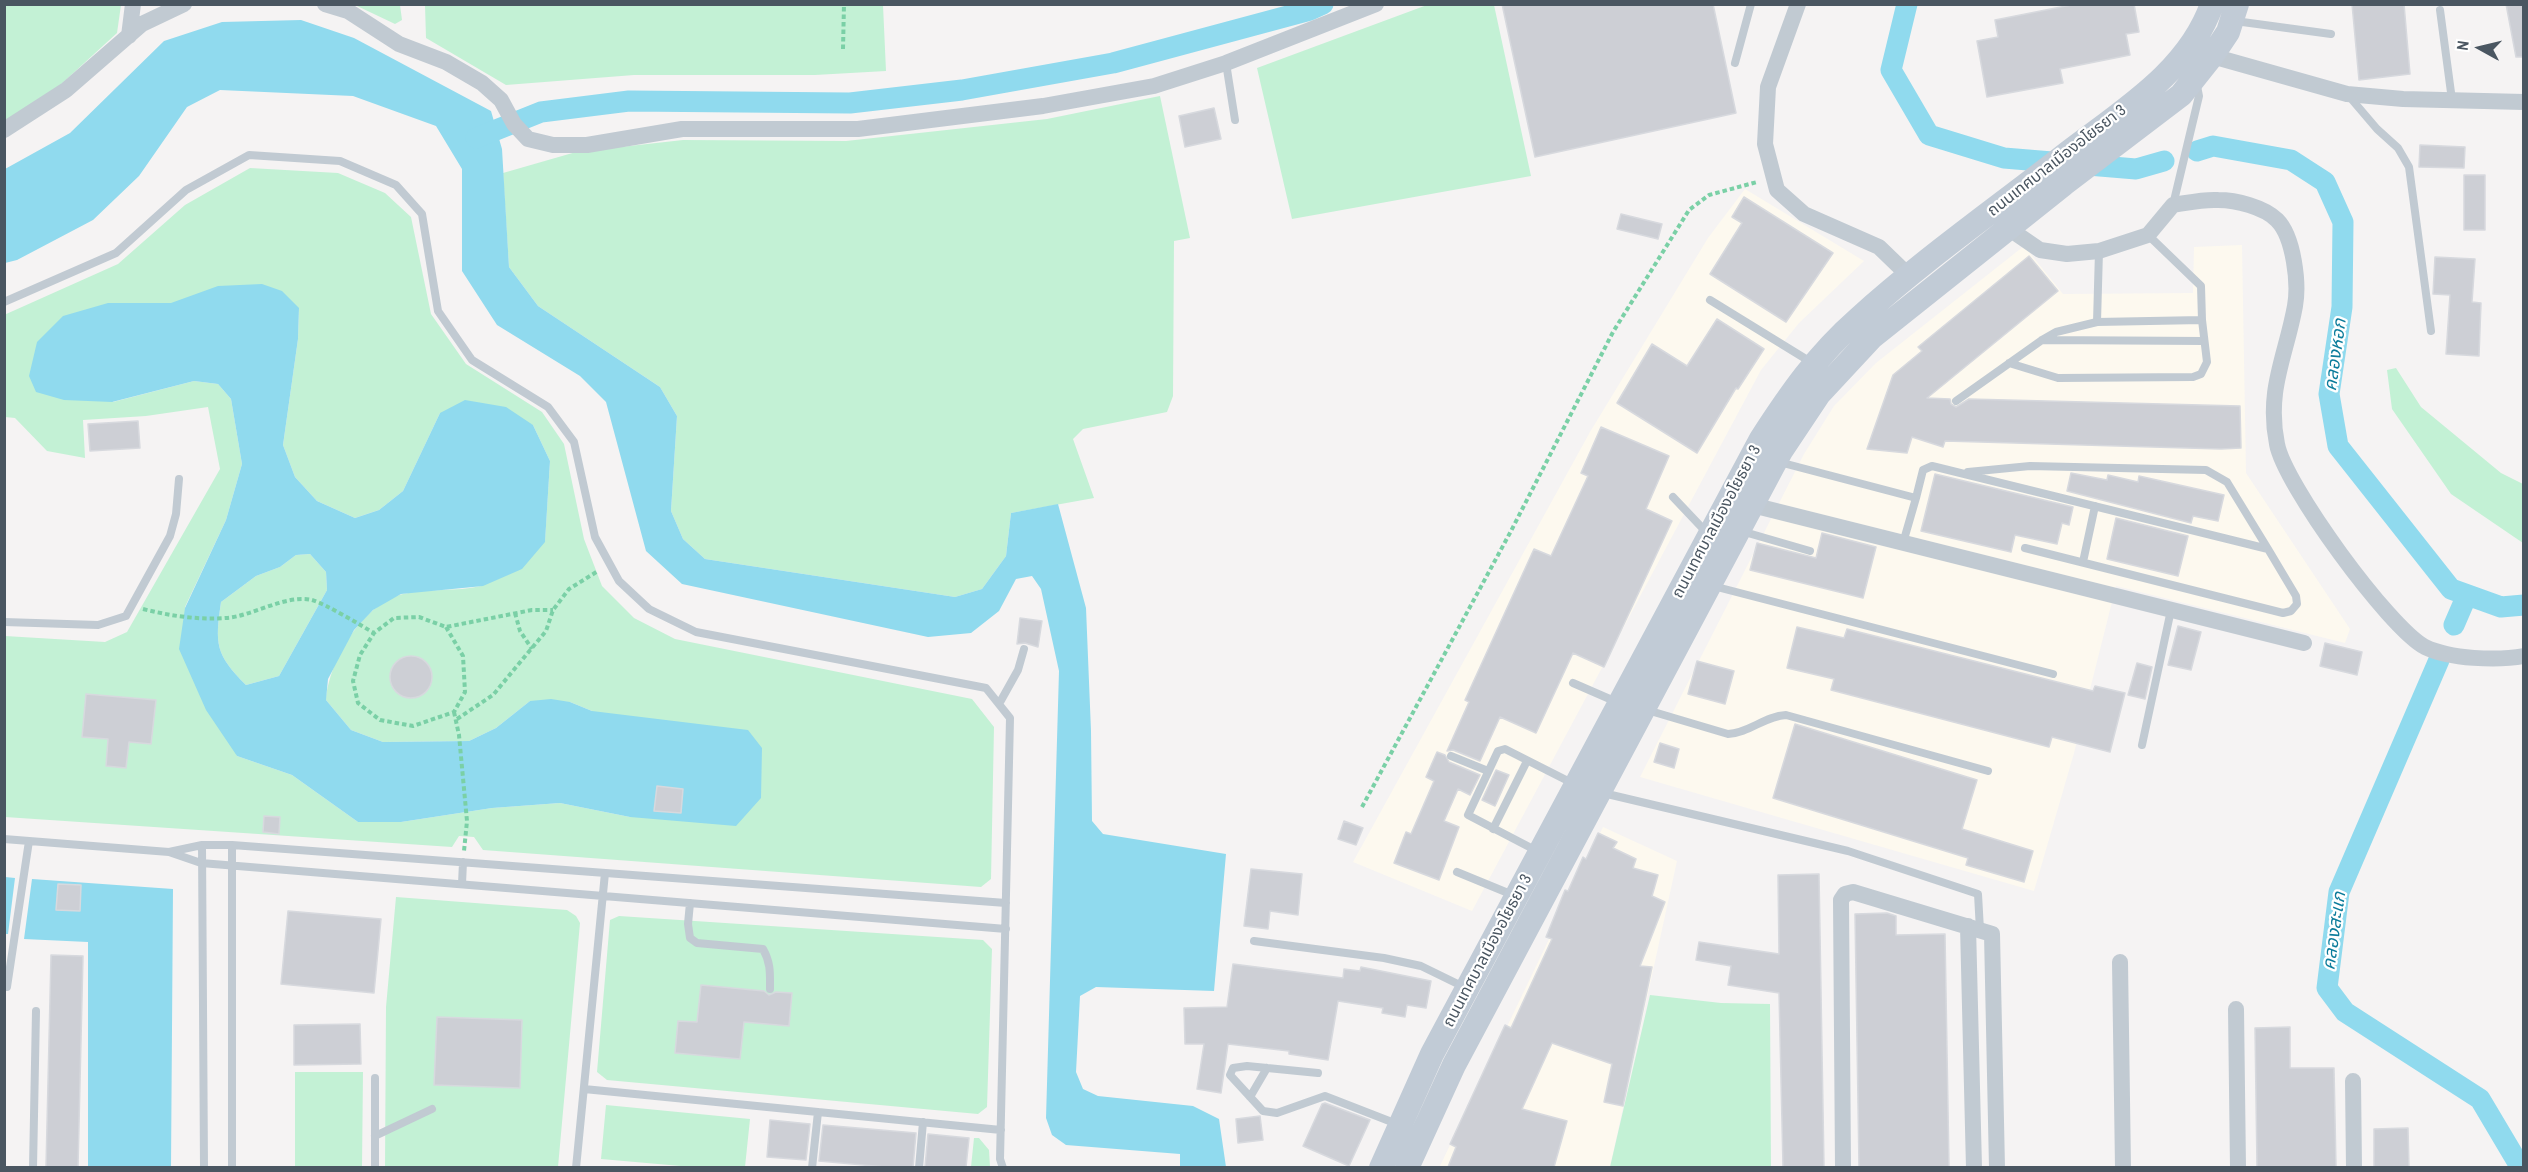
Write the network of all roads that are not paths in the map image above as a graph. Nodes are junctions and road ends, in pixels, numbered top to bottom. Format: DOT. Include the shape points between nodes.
graph roads {
  1 [pos="133,4"];
  2 [pos="184,4"];
  3 [pos="325,4"];
  4 [pos="1376,4"];
  5 [pos="1751,4"];
  6 [pos="1798,4"];
  7 [pos="2212,4"];
  8 [pos="2440,10"];
  9 [pos="2234,12"];
  10 [pos="2331,34"];
  11 [pos="129,36"];
  12 [pos="2212,56"];
  13 [pos="1226,63"];
  14 [pos="1735,63"];
  15 [pos="2196,78"];
  16 [pos="2347,94"];
  17 [pos="2452,100"];
  18 [pos="2523,102"];
  19 [pos="1235,120"];
  20 [pos="4,130"];
  21 [pos="2173,205"];
  22 [pos="2013,224"];
  23 [pos="2148,235"];
  24 [pos="2100,251"];
  25 [pos="1909,276"];
  26 [pos="1710,300"];
  27 [pos="4,302"];
  28 [pos="2202,320"];
  29 [pos="2097,322"];
  30 [pos="2431,331"];
  31 [pos="2042,340"];
  32 [pos="2204,340"];
  33 [pos="2009,363"];
  34 [pos="1814,364"];
  35 [pos="1956,401"];
  36 [pos="1776,461"];
  37 [pos="1961,473"];
  38 [pos="179,479"];
  39 [pos="1673,497"];
  40 [pos="1916,498"];
  41 [pos="1752,506"];
  42 [pos="2095,506"];
  43 [pos="1739,530"];
  44 [pos="1710,536"];
  45 [pos="1904,543"];
  46 [pos="2025,548"];
  47 [pos="2268,549"];
  48 [pos="1810,551"];
  49 [pos="2084,562"];
  50 [pos="1710,585"];
  51 [pos="2171,609"];
  52 [pos="4,622"];
  53 [pos="2304,643"];
  54 [pos="1024,649"];
  55 [pos="2523,656"];
  56 [pos="2053,674"];
  57 [pos="1572,683"];
  58 [pos="1620,703"];
  59 [pos="999,704"];
  60 [pos="1644,709"];
  61 [pos="2142,745"];
  62 [pos="1450,756"];
  63 [pos="1527,761"];
  64 [pos="1488,771"];
  65 [pos="1988,771"];
  66 [pos="1583,797"];
  67 [pos="1493,830"];
  68 [pos="4,839"];
  69 [pos="29,841"];
  70 [pos="202,845"];
  71 [pos="232,845"];
  72 [pos="169,852"];
  73 [pos="1540,853"];
  74 [pos="463,862"];
  75 [pos="201,863"];
  76 [pos="232,865"];
  77 [pos="1457,872"];
  78 [pos="605,873"];
  79 [pos="462,884"];
  80 [pos="602,896"];
  81 [pos="1516,896"];
  82 [pos="690,903"];
  83 [pos="1006,903"];
  84 [pos="1974,928"];
  85 [pos="1006,929"];
  86 [pos="1254,941"];
  87 [pos="2120,962"];
  88 [pos="7,987"];
  89 [pos="1468,988"];
  90 [pos="770,989"];
  91 [pos="2236,1009"];
  92 [pos="36,1011"];
  93 [pos="1994,1028"];
  94 [pos="1971,1029"];
  95 [pos="1267,1068"];
  96 [pos="1318,1073"];
  97 [pos="375,1078"];
  98 [pos="2353,1080"];
  99 [pos="584,1089"];
  100 [pos="1996,1091"];
  101 [pos="1972,1092"];
  102 [pos="1250,1097"];
  103 [pos="432,1109"];
  104 [pos="818,1112"];
  105 [pos="923,1122"];
  106 [pos="1400,1125"];
  107 [pos="1001,1130"];
  108 [pos="375,1136"];
  109 [pos="1997,1162"];
  110 [pos="1973,1163"];
  111 [pos="33,1167"];
  112 [pos="204,1167"];
  113 [pos="232,1167"];
  114 [pos="375,1167"];
  115 [pos="576,1167"];
  116 [pos="812,1167"];
  117 [pos="919,1167"];
  118 [pos="1003,1167"];
  119 [pos="1381,1167"];
  120 [pos="1407,1167"];
  121 [pos="1843,1167"];
  122 [pos="2123,1167"];
  123 [pos="2238,1167"];
  124 [pos="2354,1167"];
  1 -- 11 [label="street"];
  2 -- 11 [label="street" via="142,24"];
  3 -- 13 [label="street" via="348,11 399,44 446,62 482,83 501,100 528,139 553,145 587,145 682,129 858,129 1043,106 1154,86"];
  4 -- 13 [label="street"];
  5 -- 14 [label="lane"];
  6 -- 25 [label="street" via="1768,87 1765,144 1777,190 1804,214 1879,247"];
  7 -- 25 [label="street, ถนนเทศบาลเมืองอโยธยา 3" via="2192,44 2165,78"];
  8 -- 17 [label="lane"];
  9 -- 10 [label="lane"];
  9 -- 12 [label="street, ถนนเทศบาลเมืองอโยธยา 3" via="2228,32"];
  11 -- 20 [label="street" via="66,90"];
  12 -- 15 [label="street, ถนนเทศบาลเมืองอโยธยา 3"];
  12 -- 16 [label="street"];
  13 -- 19 [label="lane"];
  15 -- 21 [label="lane" via="2199,96"];
  15 -- 22 [label="street, ถนนเทศบาลเมืองอโยธยา 3" via="2181,95"];
  16 -- 17 [label="street"];
  16 -- 30 [label="lane" via="2398,148 2409,167"];
  17 -- 18 [label="street"];
  21 -- 23 [label="street"];
  21 -- 55 [label="street" via="2218,200 2253,206 2277,220 2295,255 2295,305 2273,402 2277,446 2295,484 2359,581 2425,646 2469,658"];
  22 -- 24 [label="street" via="2040,250 2067,254"];
  22 -- 36 [label="street, ถนนเทศบาลเมืองอโยธยา 3" via="1872,337 1819,394"];
  23 -- 24 [label="street"];
  23 -- 28 [label="lane" via="2201,286"];
  24 -- 29 [label="lane"];
  25 -- 34 [label="street, ถนนเทศบาลเมืองอโยธยา 3" via="1857,319"];
  26 -- 34 [label="lane"];
  27 -- 59 [label="lane" via="116,253 186,190 249,155 340,161 396,184 422,214 438,311 472,360 548,407 574,441 595,537 619,581 649,609 696,632 986,688"];
  28 -- 29 [label="lane"];
  28 -- 32 [label="lane"];
  29 -- 31 [label="lane" via="2056,332"];
  31 -- 32 [label="lane"];
  31 -- 33 [label="lane"];
  32 -- 33 [label="lane" via="2207,362 2201,374 2193,377 2058,378"];
  33 -- 35 [label="lane"];
  34 -- 44 [label="street, ถนนเทศบาลเมืองอโยธยา 3" via="1761,439"];
  36 -- 40 [label="lane"];
  36 -- 41 [label="street, ถนนเทศบาลเมืองอโยธยา 3"];
  37 -- 40 [label="lane" via="1932,466 1923,470"];
  37 -- 42 [label="lane"];
  37 -- 47 [label="lane" via="2030,466 2206,470 2227,482"];
  38 -- 52 [label="lane" via="170,536 126,616 98,625"];
  39 -- 44 [label="lane"];
  40 -- 45 [label="lane"];
  41 -- 43 [label="street, ถนนเทศบาลเมืองอโยธยา 3"];
  41 -- 45 [label="street"];
  42 -- 47 [label="lane"];
  42 -- 49 [label="lane"];
  43 -- 48 [label="lane"];
  43 -- 50 [label="street, ถนนเทศบาลเมืองอโยธยา 3"];
  44 -- 58 [label="street, ถนนเทศบาลเมืองอโยธยา 3"];
  45 -- 51 [label="street"];
  46 -- 49 [label="lane"];
  47 -- 49 [label="lane" via="2296,596 2297,604 2292,611 2283,613"];
  50 -- 56 [label="lane"];
  50 -- 60 [label="street, ถนนเทศบาลเมืองอโยธยา 3"];
  51 -- 53 [label="street"];
  51 -- 61 [label="lane"];
  54 -- 59 [label="lane" via="1018,670"];
  57 -- 58 [label="lane"];
  58 -- 66 [label="street, ถนนเทศบาลเมืองอโยธยา 3"];
  59 -- 83 [label="lane" via="1010,718"];
  60 -- 65 [label="lane" via="1728,734 1739,734 1786,715"];
  60 -- 66 [label="street, ถนนเทศบาลเมืองอโยธยา 3"];
  62 -- 64 [label="lane"];
  63 -- 64 [label="lane" via="1502,749"];
  63 -- 66 [label="lane"];
  63 -- 67 [label="lane"];
  64 -- 67 [label="lane" via="1468,815"];
  66 -- 73 [label="street, ถนนเทศบาลเมืองอโยธยา 3"];
  66 -- 84 [label="lane" via="1848,851 1978,894"];
  66 -- 120 [label="street, ถนนเทศบาลเมืองอโยธยา 3"];
  67 -- 73 [label="lane"];
  68 -- 69 [label="lane"];
  69 -- 72 [label="lane"];
  69 -- 88 [label="lane"];
  70 -- 71 [label="lane"];
  70 -- 72 [label="lane"];
  70 -- 75 [label="lane"];
  71 -- 74 [label="lane"];
  71 -- 76 [label="lane"];
  72 -- 75 [label="lane"];
  73 -- 81 [label="street, ถนนเทศบาลเมืองอโยธยา 3"];
  74 -- 78 [label="lane"];
  74 -- 79 [label="lane"];
  75 -- 76 [label="lane"];
  75 -- 112 [label="lane"];
  76 -- 79 [label="lane"];
  76 -- 113 [label="lane"];
  77 -- 81 [label="lane"];
  78 -- 80 [label="lane"];
  78 -- 83 [label="lane"];
  79 -- 80 [label="lane"];
  80 -- 82 [label="lane"];
  80 -- 99 [label="lane"];
  81 -- 89 [label="street, ถนนเทศบาลเมืองอโยธยา 3"];
  82 -- 85 [label="lane"];
  82 -- 90 [label="lane" via="690,938 697,943 763,949 770,969"];
  83 -- 85 [label="lane"];
  84 -- 93 [label="street" via="1992,934"];
  84 -- 94 [label="street"];
  84 -- 121 [label="street" via="1853,892 1841,900"];
  85 -- 107 [label="lane"];
  86 -- 89 [label="lane" via="1421,966"];
  87 -- 122 [label="street"];
  89 -- 106 [label="street, ถนนเทศบาลเมืองอโยธยา 3"];
  91 -- 123 [label="street"];
  92 -- 111 [label="lane"];
  93 -- 94 [label="street"];
  93 -- 100 [label="street"];
  94 -- 101 [label="street"];
  95 -- 96 [label="lane"];
  95 -- 102 [label="lane"];
  95 -- 102 [label="lane" via="1233,1068 1230,1075"];
  97 -- 108 [label="lane"];
  98 -- 124 [label="street"];
  99 -- 104 [label="lane"];
  99 -- 115 [label="lane"];
  100 -- 101 [label="street"];
  100 -- 109 [label="street"];
  101 -- 110 [label="street"];
  102 -- 106 [label="lane" via="1263,1111 1277,1113 1321,1096 1332,1097"];
  103 -- 108 [label="lane"];
  104 -- 105 [label="lane"];
  104 -- 116 [label="lane"];
  105 -- 107 [label="lane"];
  105 -- 117 [label="lane"];
  106 -- 119 [label="street, ถนนเทศบาลเมืองอโยธยา 3"];
  107 -- 118 [label="lane"];
  108 -- 114 [label="lane"];
  109 -- 110 [label="street"];
}
